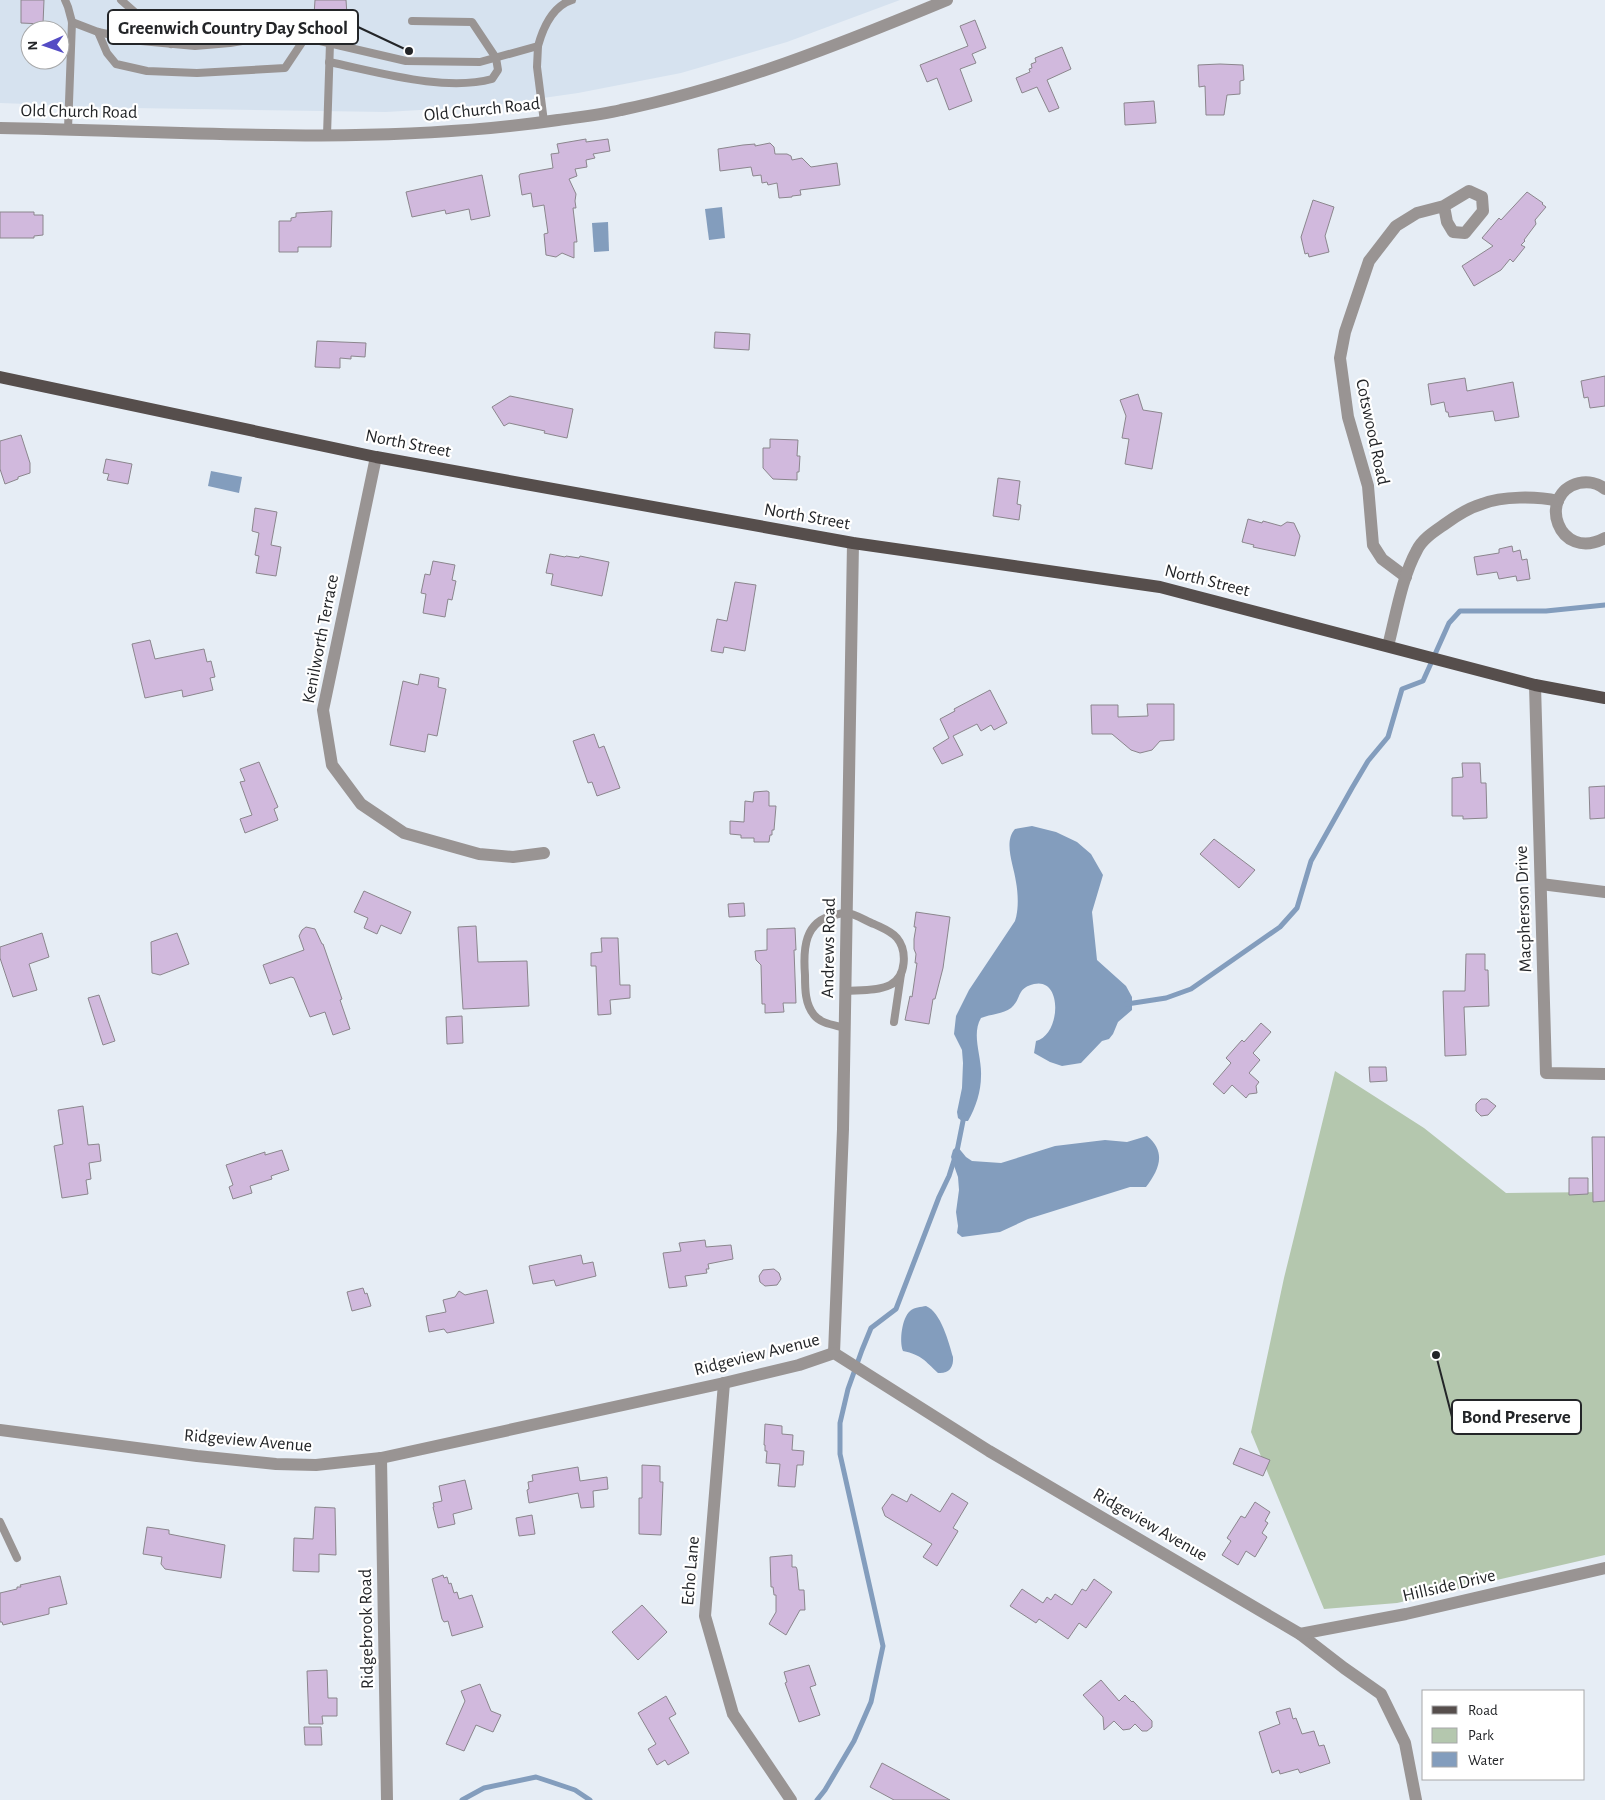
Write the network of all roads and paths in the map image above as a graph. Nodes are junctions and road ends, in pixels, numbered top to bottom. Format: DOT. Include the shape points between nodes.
graph roads {
  1 [pos="64,0"];
  2 [pos="121,0"];
  3 [pos="572,0"];
  4 [pos="947,0"];
  5 [pos="412,21"];
  6 [pos="72,22"];
  7 [pos="98,32"];
  8 [pos="305,38"];
  9 [pos="330,43"];
  10 [pos="171,44"];
  11 [pos="538,46"];
  12 [pos="496,58"];
  13 [pos="329,62"];
  14 [pos="544,122"];
  15 [pos="0,128"];
  16 [pos="68,129"];
  17 [pos="327,135"];
  18 [pos="1444,206"];
  19 [pos="0,377"];
  20 [pos="376,457"];
  21 [pos="1605,489"];
  22 [pos="1558,501"];
  23 [pos="1605,538"];
  24 [pos="853,543"];
  25 [pos="1406,577"];
  26 [pos="1388,646"];
  27 [pos="1535,685"];
  28 [pos="1605,698"];
  29 [pos="544,853"];
  30 [pos="1541,884"];
  31 [pos="1605,892"];
  32 [pos="847,913"];
  33 [pos="901,974"];
  34 [pos="846,991"];
  35 [pos="894,1022"];
  36 [pos="845,1028"];
  37 [pos="1605,1074"];
  38 [pos="834,1353"];
  39 [pos="724,1383"];
  40 [pos="0,1430"];
  41 [pos="381,1458"];
  42 [pos="0,1522"];
  43 [pos="17,1558"];
  44 [pos="1605,1568"];
  45 [pos="1300,1634"];
  46 [pos="387,1800"];
  47 [pos="791,1800"];
  48 [pos="1416,1800"];
  1 -- 6 [label="lane"];
  2 -- 10 [label="lane"];
  3 -- 11 [label="lane" via="558,9 544,27"];
  4 -- 14 [label="street, Old Church Road" via="836,45 719,85 620,111"];
  5 -- 12 [label="lane" via="472,22"];
  6 -- 7 [label="lane"];
  6 -- 16 [label="lane"];
  7 -- 8 [label="lane" via="107,54 116,64 147,71 197,73 285,68"];
  7 -- 10 [label="lane"];
  8 -- 9 [label="lane"];
  8 -- 10 [label="lane" via="254,39 196,46"];
  9 -- 12 [label="lane" via="406,61 480,62"];
  9 -- 13 [label="lane"];
  11 -- 12 [label="lane"];
  11 -- 14 [label="lane" via="537,66"];
  12 -- 13 [label="lane" via="498,70 492,79 463,84 426,81"];
  13 -- 17 [label="lane"];
  14 -- 17 [label="street, Old Church Road" via="418,134"];
  15 -- 16 [label="street, Old Church Road"];
  16 -- 17 [label="street, Old Church Road"];
  18 -- 25 [label="street, Cotswood Road" via="1417,213 1396,226 1369,261 1345,332 1340,358 1348,417 1368,486 1373,545 1382,559"];
  19 -- 20 [label="main road, North Street"];
  20 -- 24 [label="main road, North Street"];
  20 -- 29 [label="street, Kenilworth Terrace" via="323,710 332,765 361,804 404,833 479,854 514,857"];
  21 -- 22 [label="street" via="1591,482 1581,482 1571,486"];
  22 -- 23 [label="street" via="1556,521 1568,538 1587,544"];
  22 -- 25 [label="street" via="1547,498 1501,500 1470,509 1436,530 1417,548"];
  24 -- 26 [label="main road, North Street" via="1160,587"];
  24 -- 32 [label="street, Andrews Road"];
  25 -- 26 [label="street"];
  26 -- 27 [label="main road, North Street"];
  27 -- 28 [label="main road, North Street"];
  27 -- 30 [label="street, Macpherson Drive"];
  30 -- 31 [label="street"];
  30 -- 37 [label="street, Macpherson Drive" via="1546,1073"];
  32 -- 33 [label="lane" via="890,932 898,939 904,963"];
  32 -- 34 [label="street, Andrews Road"];
  32 -- 36 [label="lane" via="826,917 816,923 805,942 804,960 805,992 811,1012 824,1022"];
  33 -- 34 [label="lane" via="892,984"];
  33 -- 35 [label="lane"];
  34 -- 36 [label="street, Andrews Road"];
  36 -- 38 [label="street, Andrews Road"];
  38 -- 39 [label="street, Ridgeview Avenue"];
  38 -- 45 [label="street, Ridgeview Avenue" via="989,1452"];
  39 -- 41 [label="street, Ridgeview Avenue"];
  39 -- 47 [label="street, Echo Lane" via="705,1616 733,1714"];
  40 -- 41 [label="street, Ridgeview Avenue" via="276,1464 316,1465"];
  41 -- 46 [label="street, Ridgebrook Road"];
  42 -- 43 [label="lane"];
  44 -- 45 [label="street, Hillside Drive" via="1406,1614"];
  45 -- 48 [label="street, Ridgeview Avenue" via="1381,1694 1406,1742"];
}
